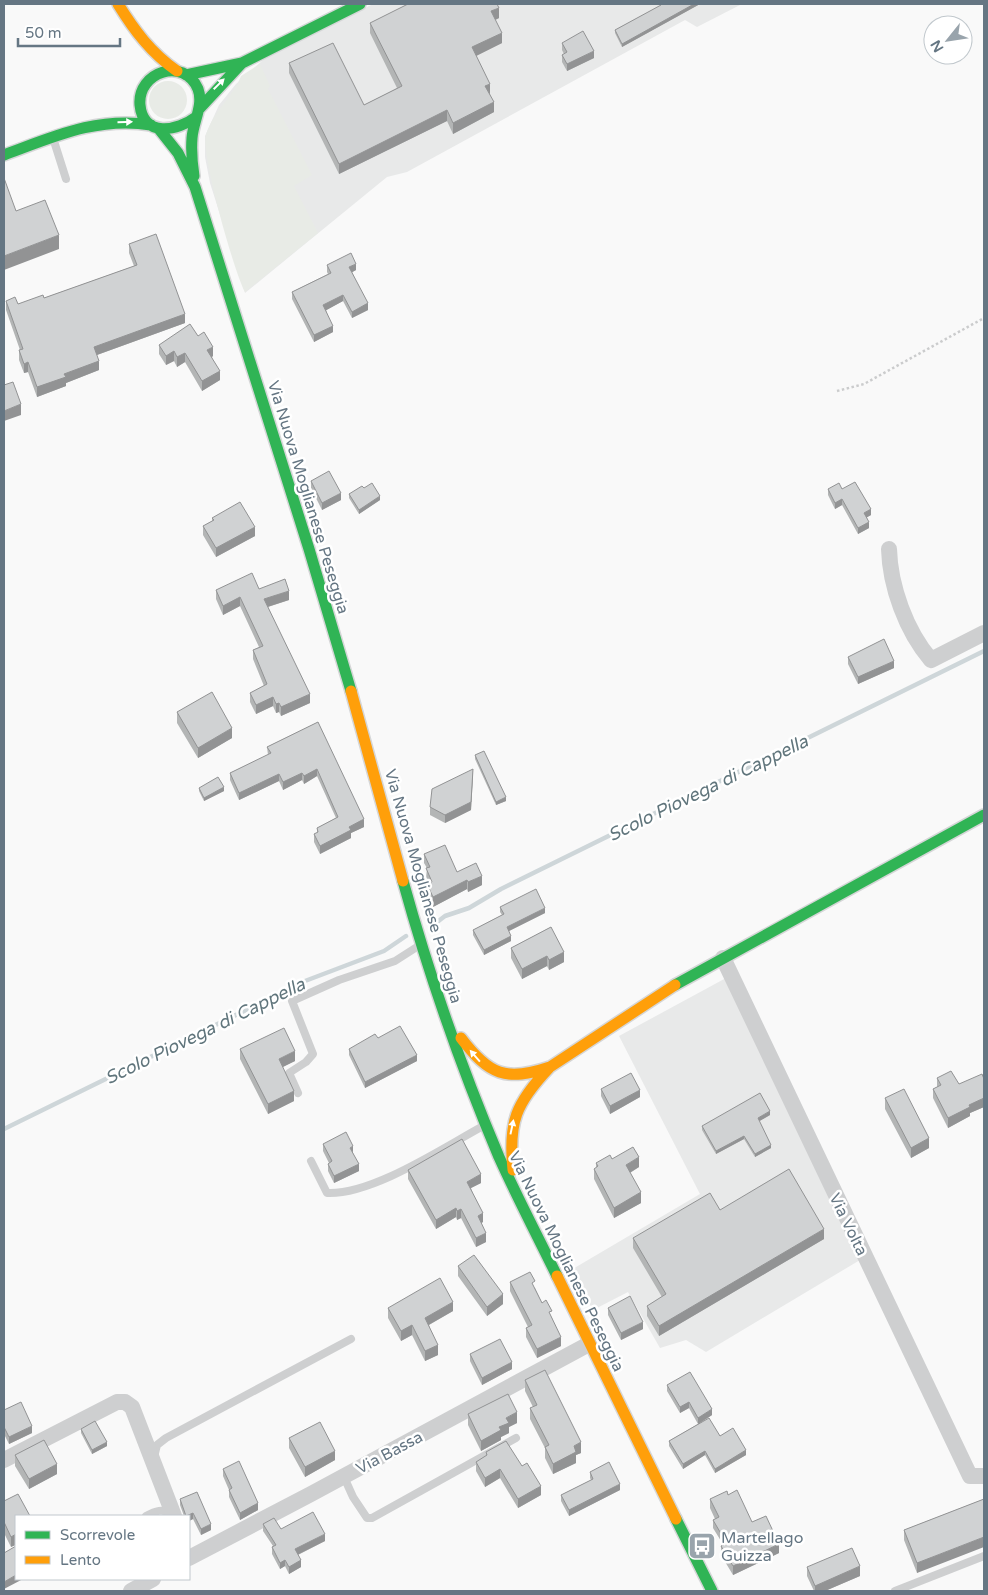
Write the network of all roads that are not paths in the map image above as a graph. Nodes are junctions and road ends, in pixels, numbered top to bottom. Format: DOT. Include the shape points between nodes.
graph roads {
  1 [pos="118,4"];
  2 [pos="360,4"];
  3 [pos="131,25"];
  4 [pos="141,55"];
  5 [pos="242,63"];
  6 [pos="144,68"];
  7 [pos="182,73"];
  8 [pos="143,87"];
  9 [pos="126,102"];
  10 [pos="115,111"];
  11 [pos="198,113"];
  12 [pos="98,123"];
  13 [pos="155,127"];
  14 [pos="53,138"];
  15 [pos="4,155"];
  16 [pos="66,179"];
  17 [pos="195,186"];
  18 [pos="889,549"];
  19 [pos="984,633"];
  20 [pos="984,815"];
  21 [pos="422,944"];
  22 [pos="723,958"];
  23 [pos="444,1012"];
  24 [pos="550,1067"];
  25 [pos="505,1077"];
  26 [pos="298,1093"];
  27 [pos="522,1097"];
  28 [pos="477,1101"];
  29 [pos="506,1105"];
  30 [pos="490,1106"];
  31 [pos="486,1124"];
  32 [pos="311,1160"];
  33 [pos="516,1192"];
  34 [pos="351,1339"];
  35 [pos="589,1344"];
  36 [pos="516,1438"];
  37 [pos="4,1460"];
  38 [pos="155,1466"];
  39 [pos="984,1476"];
  40 [pos="344,1477"];
  41 [pos="148,1515"];
  42 [pos="174,1515"];
  43 [pos="190,1555"];
  44 [pos="984,1556"];
  45 [pos="151,1580"];
  46 [pos="132,1591"];
  47 [pos="710,1591"];
  48 [pos="895,1591"];
  1 -- 3 [label="main road, Via Nuova Moglianese Peseggia"];
  2 -- 5 [label="main road"];
  3 -- 4 [label="main road, Via Nuova Moglianese Peseggia"];
  3 -- 7 [label="main road, Via Nuova Moglianese Peseggia" via="157,56"];
  5 -- 7 [label="main road"];
  11 -- 5 [label="main road, one-way" via="209,96"];
  6 -- 8 [label="main road, Via Nuova Moglianese Peseggia"];
  7 -- 8 [label="main road" via="159,72"];
  7 -- 11 [label="main road, Via Nuova Moglianese Peseggia" via="198,88"];
  8 -- 9 [label="main road"];
  8 -- 13 [label="main road, Via Nuova Moglianese Peseggia" via="140,109"];
  10 -- 12 [label="main road"];
  11 -- 13 [label="main road" via="180,130"];
  11 -- 17 [label="main road, Via Nuova Moglianese Peseggia" via="191,146"];
  12 -- 13 [label="main road, one-way" via="127,121"];
  12 -- 14 [label="main road"];
  13 -- 17 [label="main road, Via Nuova Moglianese Peseggia" via="178,153"];
  14 -- 15 [label="main road"];
  14 -- 16 [label="lane"];
  17 -- 21 [label="main road, Via Nuova Moglianese Peseggia" via="311,557"];
  18 -- 19 [label="street" via="889,567 895,590 920,647 931,660"];
  20 -- 22 [label="main road"];
  21 -- 23 [label="main road, Via Nuova Moglianese Peseggia"];
  21 -- 26 [label="lane" via="395,961 292,1000 313,1054 289,1073"];
  22 -- 24 [label="main road" via="654,998"];
  22 -- 39 [label="street, Via Volta" via="970,1476"];
  25 -- 23 [label="main road, one-way" via="486,1068 476,1058"];
  23 -- 28 [label="main road, Via Nuova Moglianese Peseggia"];
  24 -- 25 [label="main road" via="532,1074"];
  24 -- 27 [label="main road"];
  25 -- 28 [label="main road" via="489,1084"];
  27 -- 29 [label="main road"];
  33 -- 27 [label="main road, one-way" via="509,1143"];
  28 -- 30 [label="main road"];
  28 -- 31 [label="main road, Via Nuova Moglianese Peseggia"];
  31 -- 32 [label="lane" via="388,1177 341,1194 327,1193"];
  31 -- 33 [label="main road, Via Nuova Moglianese Peseggia"];
  33 -- 35 [label="main road, Via Nuova Moglianese Peseggia"];
  34 -- 38 [label="lane" via="166,1438 157,1445"];
  35 -- 40 [label="street, Via Bassa"];
  35 -- 47 [label="main road, Via Nuova Moglianese Peseggia"];
  36 -- 40 [label="lane" via="372,1518 362,1513"];
  37 -- 38 [label="street" via="117,1402 125,1402 132,1407"];
  38 -- 42 [label="street"];
  40 -- 43 [label="street, Via Bassa"];
  41 -- 42 [label="lane" via="167,1510"];
  44 -- 48 [label="lane"];
  45 -- 46 [label="street"];
}
